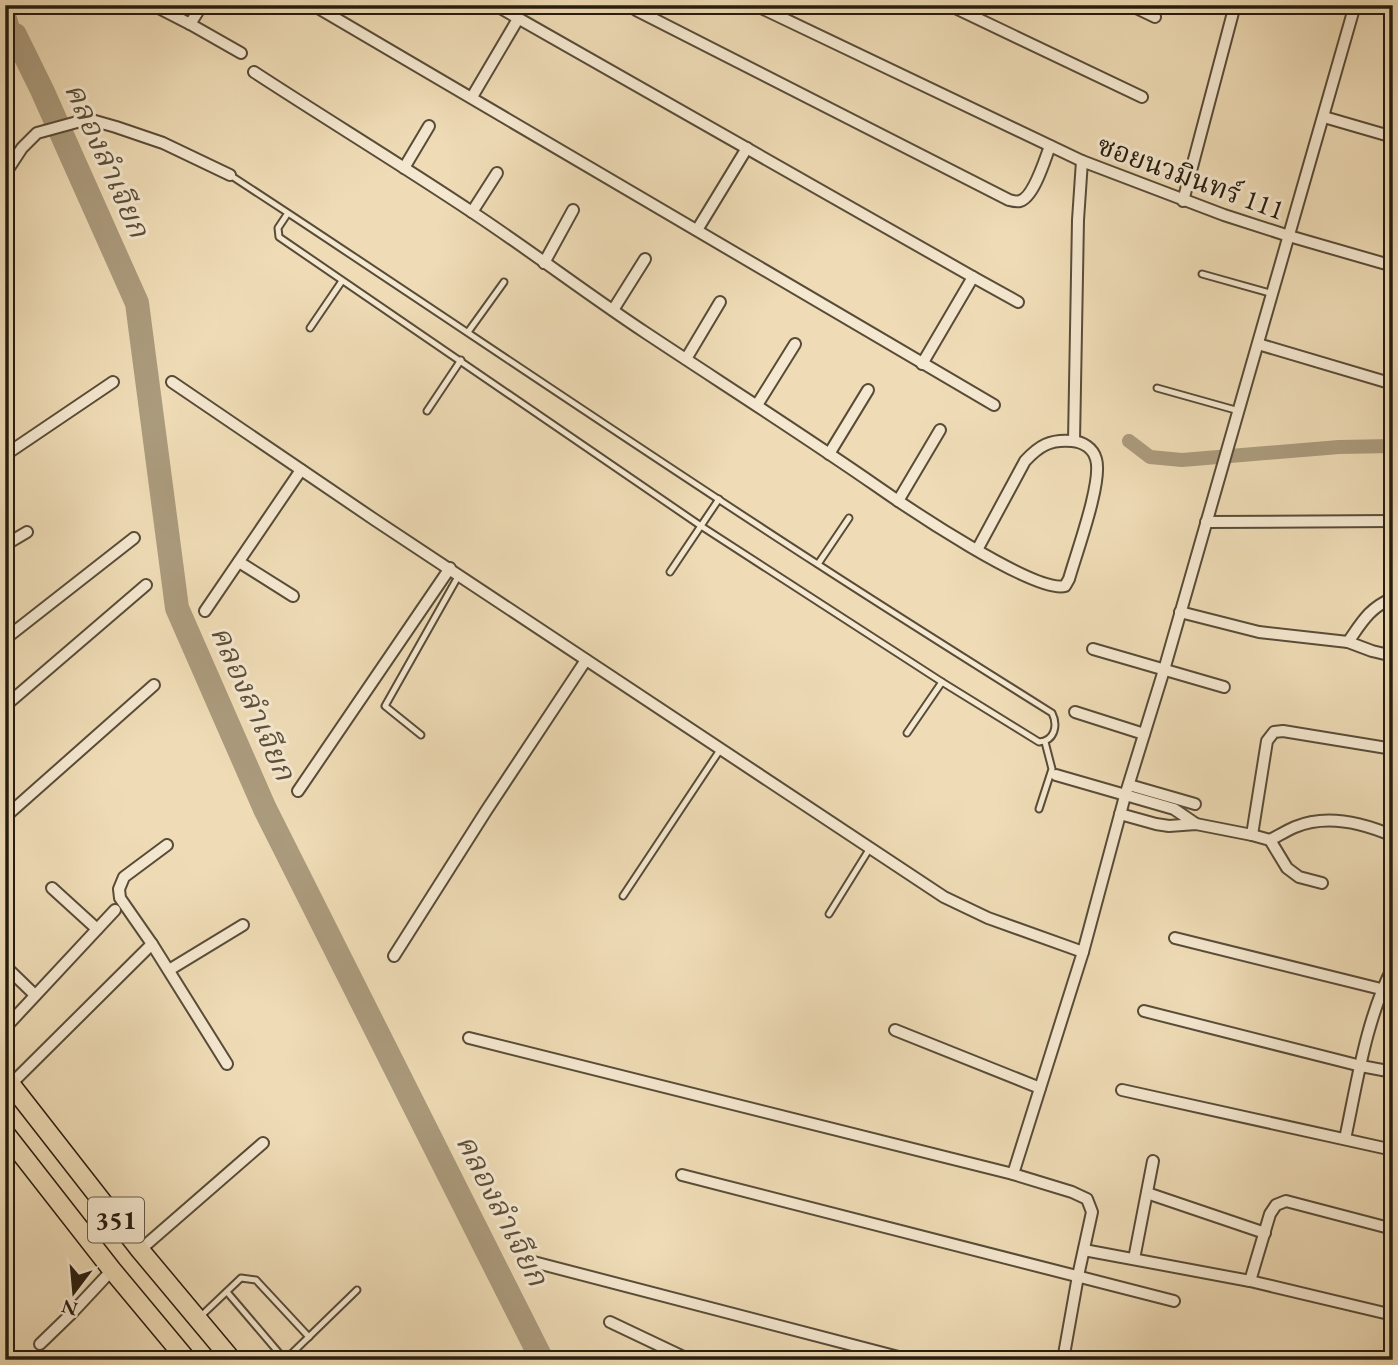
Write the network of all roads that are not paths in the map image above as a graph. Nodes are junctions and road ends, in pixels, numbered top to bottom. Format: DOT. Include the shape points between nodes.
graph roads {
  1 [pos="153,5"];
  2 [pos="202,5"];
  3 [pos="313,5"];
  4 [pos="495,5"];
  5 [pos="632,5"];
  6 [pos="755,5"];
  7 [pos="949,5"];
  8 [pos="1130,5"];
  9 [pos="1235,5"];
  10 [pos="1355,5"];
  11 [pos="1155,17"];
  12 [pos="518,19"];
  13 [pos="190,24"];
  14 [pos="241,53"];
  15 [pos="254,72"];
  16 [pos="472,97"];
  17 [pos="1142,97"];
  18 [pos="1324,117"];
  19 [pos="429,125"];
  20 [pos="1393,137"];
  21 [pos="1050,146"];
  22 [pos="747,148"];
  23 [pos="1082,161"];
  24 [pos="404,168"];
  25 [pos="497,173"];
  26 [pos="5,174"];
  27 [pos="230,175"];
  28 [pos="1182,201"];
  29 [pos="573,211"];
  30 [pos="288,212"];
  31 [pos="472,212"];
  32 [pos="697,230"];
  33 [pos="1289,236"];
  34 [pos="645,259"];
  35 [pos="544,263"];
  36 [pos="1393,266"];
  37 [pos="1202,274"];
  38 [pos="973,277"];
  39 [pos="342,281"];
  40 [pos="503,282"];
  41 [pos="1273,294"];
  42 [pos="720,302"];
  43 [pos="1018,302"];
  44 [pos="613,310"];
  45 [pos="310,328"];
  46 [pos="468,332"];
  47 [pos="794,344"];
  48 [pos="1258,344"];
  49 [pos="686,359"];
  50 [pos="461,360"];
  51 [pos="922,363"];
  52 [pos="113,382"];
  53 [pos="172,382"];
  54 [pos="1393,384"];
  55 [pos="1157,388"];
  56 [pos="868,390"];
  57 [pos="757,405"];
  58 [pos="994,405"];
  59 [pos="427,411"];
  60 [pos="1239,411"];
  61 [pos="940,430"];
  62 [pos="1074,441"];
  63 [pos="829,453"];
  64 [pos="5,455"];
  65 [pos="301,470"];
  66 [pos="719,499"];
  67 [pos="898,501"];
  68 [pos="849,518"];
  69 [pos="1393,521"];
  70 [pos="1206,522"];
  71 [pos="701,526"];
  72 [pos="27,532"];
  73 [pos="134,538"];
  74 [pos="5,545"];
  75 [pos="977,550"];
  76 [pos="239,562"];
  77 [pos="818,564"];
  78 [pos="454,571"];
  79 [pos="670,572"];
  80 [pos="146,585"];
  81 [pos="293,596"];
  82 [pos="1393,598"];
  83 [pos="205,611"];
  84 [pos="1180,612"];
  85 [pos="5,639"];
  86 [pos="1348,642"];
  87 [pos="1093,649"];
  88 [pos="1393,656"];
  89 [pos="586,660"];
  90 [pos="1164,670"];
  91 [pos="942,682"];
  92 [pos="154,685"];
  93 [pos="1224,687"];
  94 [pos="5,706"];
  95 [pos="1075,712"];
  96 [pos="907,733"];
  97 [pos="1144,734"];
  98 [pos="421,735"];
  99 [pos="1045,742"];
  100 [pos="721,749"];
  101 [pos="1393,749"];
  102 [pos="1056,775"];
  103 [pos="1127,790"];
  104 [pos="298,791"];
  105 [pos="1195,804"];
  106 [pos="1040,809"];
  107 [pos="1120,814"];
  108 [pos="5,817"];
  109 [pos="1196,824"];
  110 [pos="1252,835"];
  111 [pos="1393,836"];
  112 [pos="1270,840"];
  113 [pos="167,845"];
  114 [pos="870,848"];
  115 [pos="1322,883"];
  116 [pos="52,888"];
  117 [pos="623,896"];
  118 [pos="115,910"];
  119 [pos="829,914"];
  120 [pos="243,925"];
  121 [pos="97,929"];
  122 [pos="1175,938"];
  123 [pos="152,944"];
  124 [pos="1083,953"];
  125 [pos="394,956"];
  126 [pos="5,966"];
  127 [pos="1393,967"];
  128 [pos="169,970"];
  129 [pos="1387,991"];
  130 [pos="35,995"];
  131 [pos="1144,1011"];
  132 [pos="5,1028"];
  133 [pos="895,1030"];
  134 [pos="469,1038"];
  135 [pos="227,1065"];
  136 [pos="1361,1066"];
  137 [pos="1393,1072"];
  138 [pos="8,1080"];
  139 [pos="1040,1088"];
  140 [pos="1122,1090"];
  141 [pos="5,1133"];
  142 [pos="1345,1139"];
  143 [pos="263,1143"];
  144 [pos="1393,1150"];
  145 [pos="12,1156"];
  146 [pos="1153,1161"];
  147 [pos="1013,1174"];
  148 [pos="682,1175"];
  149 [pos="1147,1193"];
  150 [pos="1393,1229"];
  151 [pos="1265,1233"];
  152 [pos="140,1250"];
  153 [pos="1084,1250"];
  154 [pos="522,1259"];
  155 [pos="1134,1259"];
  156 [pos="112,1270"];
  157 [pos="1078,1276"];
  158 [pos="1250,1281"];
  159 [pos="357,1290"];
  160 [pos="227,1292"];
  161 [pos="1174,1301"];
  162 [pos="1393,1315"];
  163 [pos="197,1320"];
  164 [pos="610,1322"];
  165 [pos="164,1334"];
  166 [pos="309,1337"];
  167 [pos="40,1344"];
  168 [pos="180,1360"];
  169 [pos="187,1360"];
  170 [pos="232,1360"];
  171 [pos="285,1360"];
  172 [pos="690,1360"];
  173 [pos="909,1360"];
  174 [pos="1063,1360"];
  1 -- 13 [label="street"];
  2 -- 13 [label="street"];
  3 -- 16 [label="street"];
  4 -- 12 [label="street"];
  5 -- 21 [label="street" via="1009,200 1019,202 1032,190"];
  6 -- 21 [label="street, ซอยนวมินทร์ 111"];
  7 -- 17 [label="street"];
  8 -- 11 [label="street"];
  9 -- 28 [label="street"];
  10 -- 18 [label="street"];
  12 -- 16 [label="street"];
  12 -- 22 [label="street"];
  13 -- 14 [label="street"];
  15 -- 24 [label="street"];
  16 -- 32 [label="street"];
  18 -- 20 [label="street"];
  18 -- 33 [label="street"];
  19 -- 24 [label="street"];
  21 -- 23 [label="street, ซอยนวมินทร์ 111"];
  22 -- 32 [label="street"];
  22 -- 38 [label="street"];
  23 -- 28 [label="street, ซอยนวมินทร์ 111"];
  23 -- 62 [label="street"];
  24 -- 31 [label="street"];
  25 -- 31 [label="street"];
  26 -- 27 [label="street" via="37,133 88,119 163,143"];
  27 -- 30 [label="lane"];
  28 -- 33 [label="street, ซอยนวมินทร์ 111"];
  29 -- 35 [label="street"];
  30 -- 39 [label="lane" via="278,228 279,237"];
  30 -- 46 [label="lane"];
  31 -- 35 [label="street"];
  32 -- 51 [label="street"];
  33 -- 36 [label="street"];
  33 -- 41 [label="street, ซอยนวมินทร์ 111"];
  34 -- 44 [label="street"];
  35 -- 44 [label="street"];
  37 -- 41 [label="lane"];
  38 -- 43 [label="street"];
  38 -- 51 [label="street"];
  39 -- 45 [label="lane"];
  39 -- 50 [label="lane"];
  40 -- 46 [label="lane"];
  41 -- 48 [label="street, ซอยนวมินทร์ 111"];
  42 -- 49 [label="street"];
  44 -- 49 [label="street"];
  46 -- 66 [label="lane"];
  47 -- 57 [label="street"];
  48 -- 54 [label="street"];
  48 -- 60 [label="street, ซอยนวมินทร์ 111"];
  49 -- 57 [label="street"];
  50 -- 59 [label="lane"];
  50 -- 71 [label="lane"];
  51 -- 58 [label="street"];
  52 -- 64 [label="street"];
  53 -- 65 [label="street"];
  55 -- 60 [label="lane"];
  56 -- 63 [label="street"];
  57 -- 63 [label="street"];
  60 -- 70 [label="street, ซอยนวมินทร์ 111"];
  61 -- 67 [label="street"];
  62 -- 75 [label="street" via="1045,444 1025,461"];
  62 -- 75 [label="street" via="1091,449 1097,474 1065,586 1044,584"];
  63 -- 67 [label="street"];
  65 -- 76 [label="street"];
  65 -- 78 [label="street"];
  66 -- 71 [label="lane"];
  66 -- 77 [label="lane"];
  67 -- 75 [label="street"];
  68 -- 77 [label="lane"];
  69 -- 70 [label="street"];
  70 -- 84 [label="street, ซอยนวมินทร์ 111"];
  71 -- 79 [label="lane"];
  71 -- 91 [label="lane"];
  72 -- 74 [label="street"];
  73 -- 85 [label="street"];
  76 -- 81 [label="street"];
  76 -- 83 [label="street"];
  77 -- 99 [label="lane" via="1052,713 1056,724"];
  78 -- 89 [label="street"];
  78 -- 98 [label="lane" via="385,706"];
  78 -- 104 [label="street"];
  80 -- 94 [label="street"];
  82 -- 86 [label="street" via="1369,612"];
  84 -- 86 [label="street" via="1259,632"];
  84 -- 90 [label="street, ซอยนวมินทร์ 111"];
  86 -- 88 [label="street"];
  87 -- 90 [label="street"];
  89 -- 100 [label="street"];
  89 -- 125 [label="street"];
  90 -- 93 [label="street"];
  90 -- 97 [label="street, ซอยนวมินทร์ 111"];
  91 -- 96 [label="lane"];
  91 -- 99 [label="lane"];
  92 -- 108 [label="street"];
  95 -- 97 [label="street"];
  97 -- 103 [label="street, ซอยนวมินทร์ 111"];
  99 -- 106 [label="lane" via="1052,769"];
  100 -- 114 [label="street"];
  100 -- 117 [label="lane"];
  101 -- 110 [label="street" via="1274,732 1267,741"];
  102 -- 103 [label="street"];
  103 -- 105 [label="street"];
  103 -- 107 [label="street, ซอยนวมินทร์ 111"];
  103 -- 109 [label="street" via="1174,809"];
  107 -- 109 [label="street" via="1169,826"];
  107 -- 124 [label="street, ซอยนวมินทร์ 111"];
  109 -- 110 [label="street"];
  110 -- 112 [label="street"];
  111 -- 112 [label="street" via="1342,821 1320,820"];
  112 -- 115 [label="street" via="1287,868 1299,877"];
  113 -- 123 [label="street" via="124,877 120,889 120,898"];
  114 -- 119 [label="lane"];
  114 -- 124 [label="street" via="944,897"];
  116 -- 121 [label="street"];
  118 -- 121 [label="street"];
  120 -- 128 [label="street"];
  121 -- 130 [label="street"];
  122 -- 129 [label="street"];
  123 -- 128 [label="street"];
  123 -- 138 [label="street"];
  124 -- 139 [label="street, ซอยนวมินทร์ 111"];
  126 -- 130 [label="street"];
  127 -- 129 [label="street"];
  128 -- 135 [label="street"];
  129 -- 136 [label="street"];
  130 -- 132 [label="street"];
  131 -- 136 [label="street"];
  133 -- 139 [label="street"];
  134 -- 147 [label="street"];
  136 -- 137 [label="street"];
  136 -- 142 [label="street"];
  138 -- 152 [label="main road, 351"];
  139 -- 147 [label="street, ซอยนวมินทร์ 111"];
  140 -- 142 [label="street"];
  141 -- 145 [label="main road, 351"];
  142 -- 144 [label="street"];
  143 -- 152 [label="street"];
  145 -- 156 [label="main road, 351"];
  146 -- 149 [label="street"];
  147 -- 153 [label="street" via="1087,1199 1092,1212"];
  148 -- 157 [label="street"];
  149 -- 151 [label="street"];
  149 -- 155 [label="street"];
  150 -- 151 [label="street" via="1286,1202 1276,1205"];
  151 -- 158 [label="street"];
  152 -- 163 [label="main road, 351"];
  153 -- 155 [label="street"];
  153 -- 157 [label="street"];
  154 -- 173 [label="street"];
  155 -- 158 [label="street"];
  156 -- 165 [label="main road, 351"];
  156 -- 167 [label="street"];
  157 -- 161 [label="street"];
  157 -- 174 [label="street"];
  158 -- 162 [label="street"];
  159 -- 166 [label="lane"];
  160 -- 163 [label="lane"];
  160 -- 166 [label="lane" via="241,1278 256,1280"];
  160 -- 171 [label="lane"];
  163 -- 170 [label="main road, 351"];
  164 -- 172 [label="street"];
  165 -- 168 [label="main road"];
  165 -- 169 [label="main road, 351"];
  166 -- 171 [label="lane"];
}
